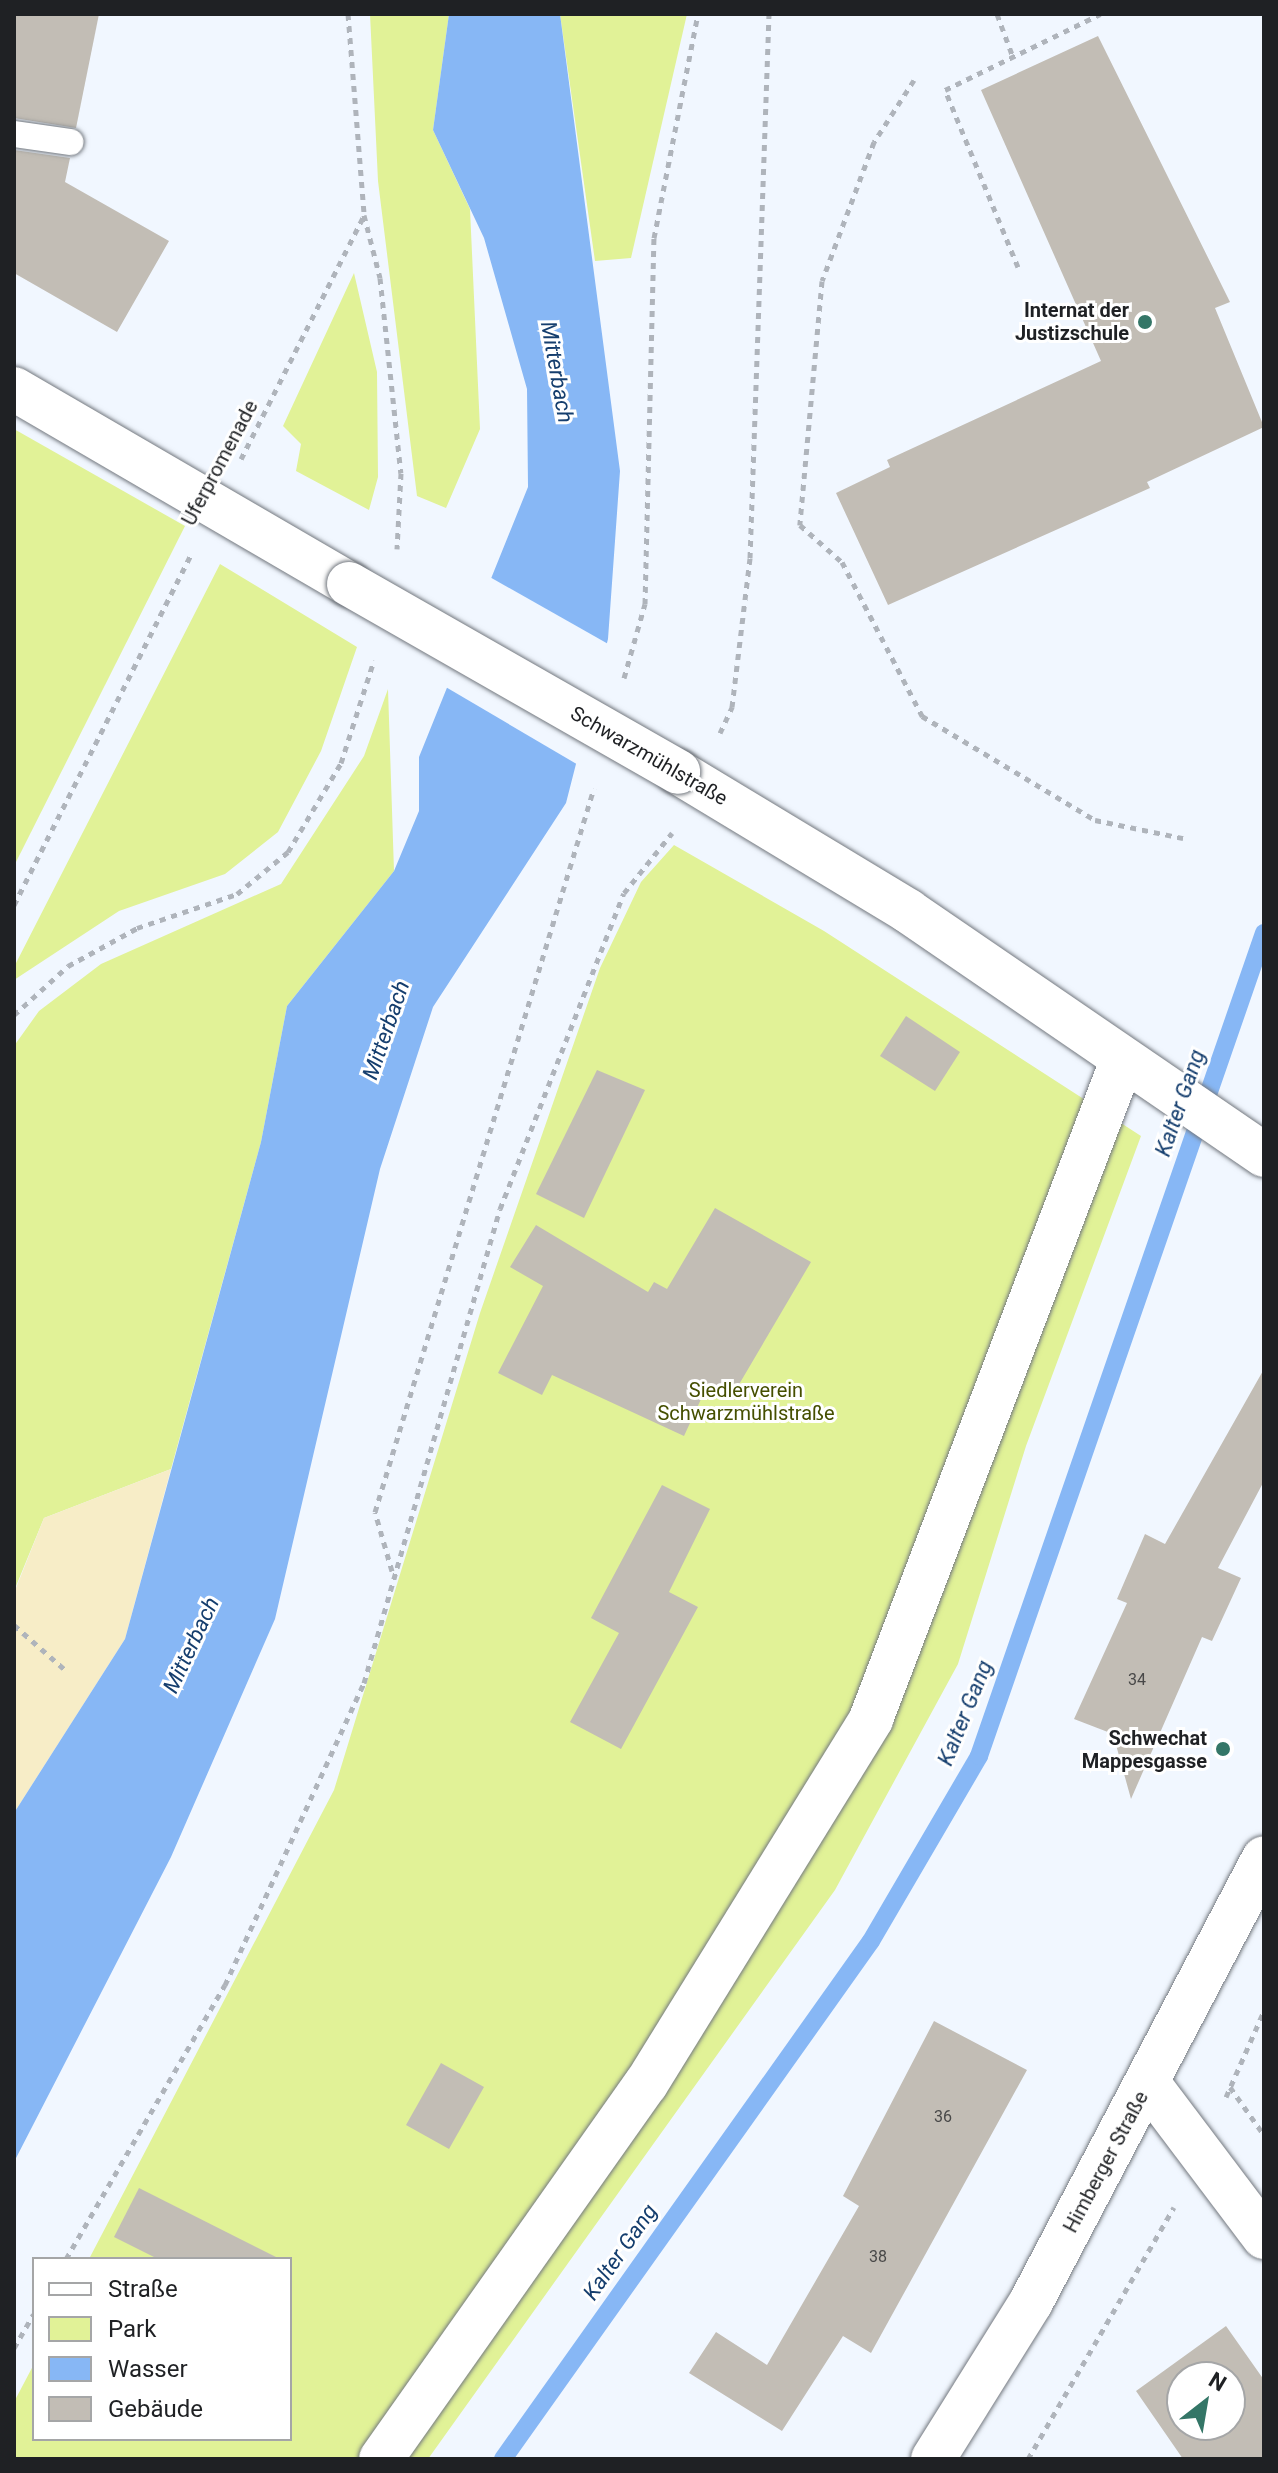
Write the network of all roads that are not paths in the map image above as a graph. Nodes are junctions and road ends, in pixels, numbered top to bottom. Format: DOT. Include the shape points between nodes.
graph roads {
  1 [pos="14,134"];
  2 [pos="70,142"];
  3 [pos="14,389"];
  4 [pos="1134,1069"];
  5 [pos="1258,1151"];
  6 [pos="1264,1858"];
  7 [pos="1148,2083"];
  8 [pos="1264,2237"];
  9 [pos="381,2459"];
  10 [pos="933,2459"];
  1 -- 2 [label="lane"];
  3 -- 4 [label="street, Schwarzmühlstraße, bridge" via="908,911"];
  4 -- 5 [label="street, Schwarzmühlstraße"];
  4 -- 9 [label="street" via="871,1719 646,2084"];
  6 -- 7 [label="street, Himberger Straße"];
  7 -- 8 [label="street"];
  7 -- 10 [label="street, Himberger Straße" via="1031,2302"];
}
